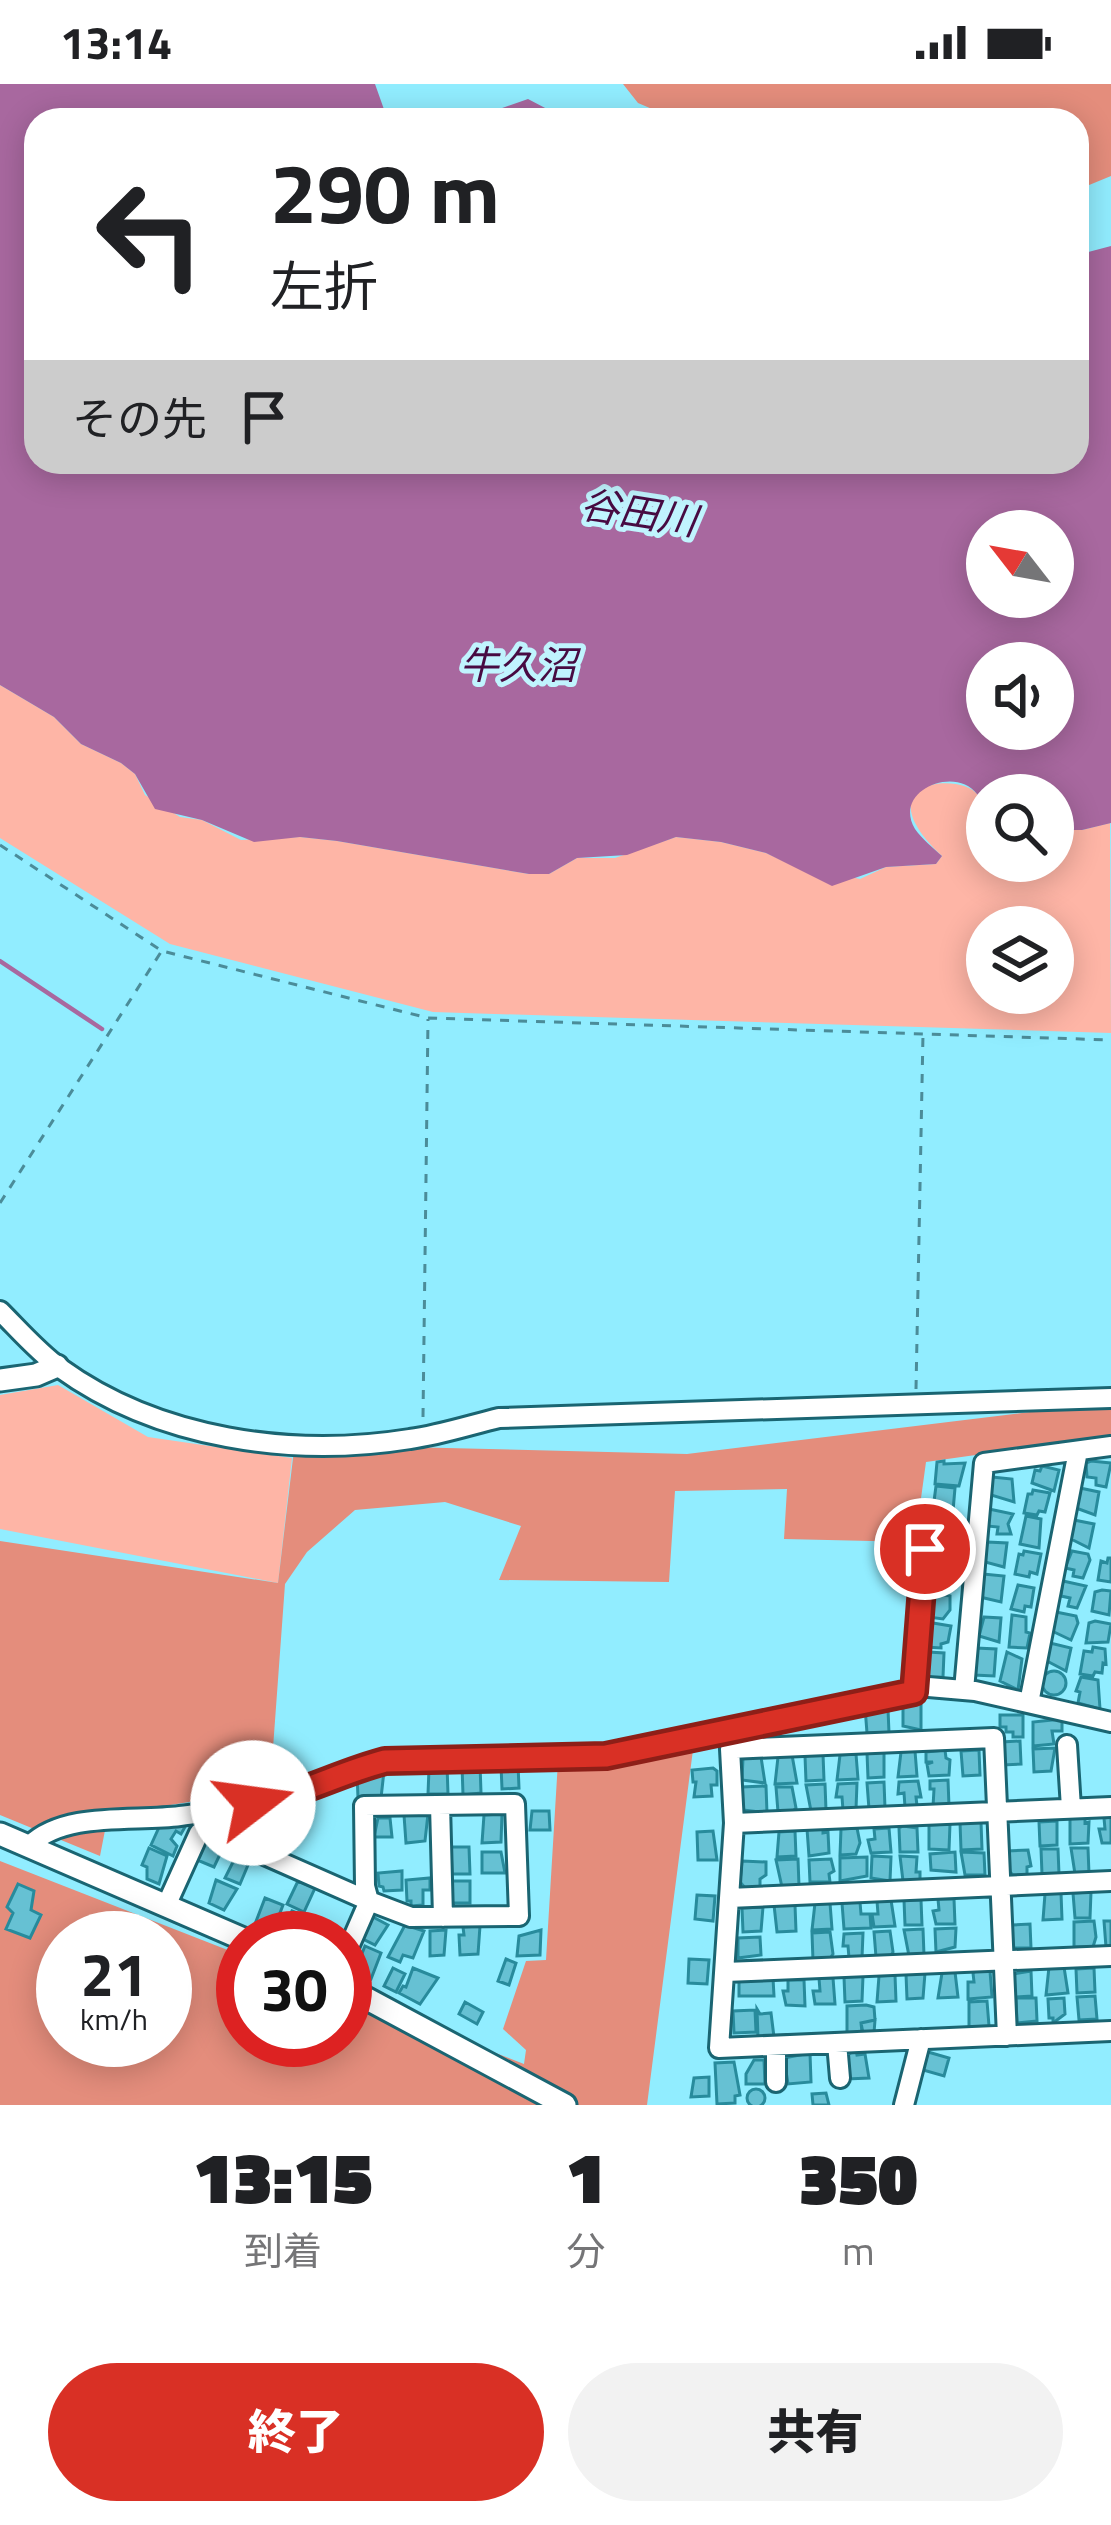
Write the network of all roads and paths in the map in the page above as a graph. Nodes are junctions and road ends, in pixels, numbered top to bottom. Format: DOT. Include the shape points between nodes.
graph roads {
  1 [pos="0,844"];
  2 [pos="162,951"];
  3 [pos="428,1018"];
  4 [pos="923,1034"];
  5 [pos="1111,1040"];
  6 [pos="0,1203"];
  7 [pos="0,1311"];
  8 [pos="57,1366"];
  9 [pos="0,1380"];
  10 [pos="1111,1398"];
  11 [pos="422,1400"];
  12 [pos="915,1401"];
  13 [pos="1111,1446"];
  14 [pos="1078,1450"];
  15 [pos="925,1549"];
  16 [pos="917,1686"];
  17 [pos="964,1690"];
  18 [pos="1029,1703"];
  19 [pos="1111,1722"];
  20 [pos="1067,1745"];
  21 [pos="440,1805"];
  22 [pos="1111,1807"];
  23 [pos="1070,1808"];
  24 [pos="996,1813"];
  25 [pos="734,1823"];
  26 [pos="0,1834"];
  27 [pos="30,1845"];
  28 [pos="1111,1881"];
  29 [pos="1000,1887"];
  30 [pos="730,1898"];
  31 [pos="370,1901"];
  32 [pos="166,1906"];
  33 [pos="365,1911"];
  34 [pos="443,1917"];
  35 [pos="216,1928"];
  36 [pos="1111,1956"];
  37 [pos="1003,1960"];
  38 [pos="725,1972"];
  39 [pos="372,2001"];
  40 [pos="1111,2031"];
  41 [pos="1006,2036"];
  42 [pos="920,2039"];
  43 [pos="837,2043"];
  44 [pos="776,2046"];
  45 [pos="840,2078"];
  46 [pos="776,2081"];
  47 [pos="565,2105"];
  48 [pos="904,2105"];
  1 -- 2 [label="path"];
  2 -- 3 [label="path"];
  2 -- 6 [label="path"];
  3 -- 4 [label="path"];
  3 -- 11 [label="path"];
  4 -- 5 [label="path"];
  4 -- 12 [label="path"];
  7 -- 8 [label="street"];
  8 -- 9 [label="street"];
  8 -- 12 [label="street" via="154,1418 291,1445 406,1440 499,1418"];
  10 -- 12 [label="street"];
  13 -- 14 [label="street"];
  14 -- 17 [label="street" via="983,1463"];
  14 -- 18 [label="street"];
  15 -- 16 [label="street"];
  16 -- 17 [label="street"];
  16 -- 27 [label="street" via="606,1756 385,1761 286,1798 73,1826 43,1832"];
  17 -- 18 [label="street"];
  18 -- 19 [label="street"];
  20 -- 23 [label="street"];
  21 -- 31 [label="street" via="364,1806"];
  21 -- 34 [label="street"];
  21 -- 34 [label="street" via="515,1804 519,1916"];
  22 -- 23 [label="street"];
  23 -- 24 [label="street"];
  24 -- 25 [label="street"];
  24 -- 25 [label="street" via="994,1738 730,1749"];
  24 -- 29 [label="street"];
  25 -- 30 [label="street"];
  26 -- 27 [label="street"];
  27 -- 32 [label="street"];
  28 -- 29 [label="street"];
  29 -- 30 [label="street"];
  29 -- 37 [label="street"];
  30 -- 38 [label="street"];
  31 -- 32 [label="street" via="208,1830 199,1832"];
  31 -- 33 [label="street"];
  31 -- 34 [label="street" via="411,1918"];
  32 -- 35 [label="street"];
  36 -- 37 [label="street"];
  37 -- 38 [label="street"];
  37 -- 41 [label="street"];
  38 -- 44 [label="street" via="719,2048"];
  39 -- 47 [label="street"];
  40 -- 41 [label="street"];
  41 -- 42 [label="street"];
  42 -- 43 [label="street"];
  42 -- 48 [label="street"];
  43 -- 44 [label="street"];
  43 -- 45 [label="street"];
  44 -- 46 [label="street"];
}
